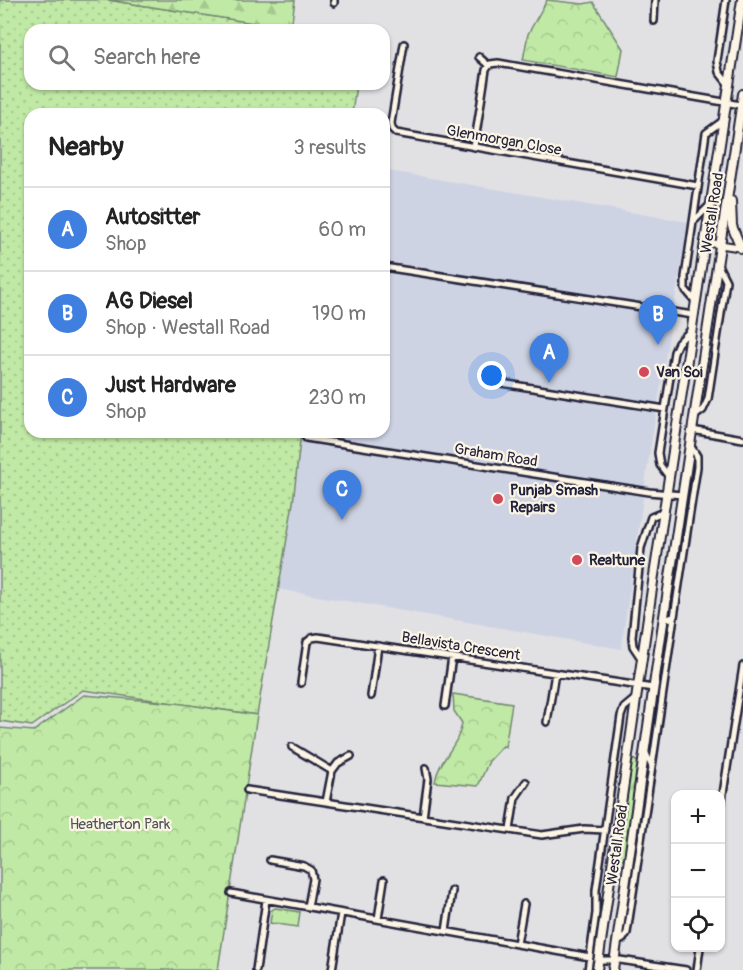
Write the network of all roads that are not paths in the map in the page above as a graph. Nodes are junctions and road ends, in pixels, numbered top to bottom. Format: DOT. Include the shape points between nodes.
graph roads {
  1 [pos="655,0"];
  2 [pos="726,0"];
  3 [pos="742,0"];
  4 [pos="654,21"];
  5 [pos="404,44"];
  6 [pos="479,57"];
  7 [pos="489,66"];
  8 [pos="729,85"];
  9 [pos="743,94"];
  10 [pos="726,103"];
  11 [pos="741,105"];
  12 [pos="724,120"];
  13 [pos="474,147"];
  14 [pos="698,186"];
  15 [pos="730,188"];
  16 [pos="710,205"];
  17 [pos="692,224"];
  18 [pos="704,242"];
  19 [pos="720,245"];
  20 [pos="742,248"];
  21 [pos="718,265"];
  22 [pos="390,268"];
  23 [pos="695,301"];
  24 [pos="693,315"];
  25 [pos="691,330"];
  26 [pos="501,383"];
  27 [pos="665,409"];
  28 [pos="694,416"];
  29 [pos="692,430"];
  30 [pos="306,438"];
  31 [pos="743,439"];
  32 [pos="690,443"];
  33 [pos="669,477"];
  34 [pos="666,493"];
  35 [pos="682,495"];
  36 [pos="663,512"];
  37 [pos="674,617"];
  38 [pos="663,620"];
  39 [pos="644,641"];
  40 [pos="660,643"];
  41 [pos="378,646"];
  42 [pos="452,657"];
  43 [pos="641,658"];
  44 [pos="743,666"];
  45 [pos="555,673"];
  46 [pos="301,683"];
  47 [pos="637,685"];
  48 [pos="653,688"];
  49 [pos="371,696"];
  50 [pos="636,698"];
  51 [pos="445,706"];
  52 [pos="547,722"];
  53 [pos="292,747"];
  54 [pos="644,750"];
  55 [pos="351,756"];
  56 [pos="652,767"];
  57 [pos="426,768"];
  58 [pos="332,771"];
  59 [pos="526,782"];
  60 [pos="622,789"];
  61 [pos="247,790"];
  62 [pos="724,790"];
  63 [pos="326,802"];
  64 [pos="609,804"];
  65 [pos="423,817"];
  66 [pos="510,830"];
  67 [pos="605,830"];
  68 [pos="270,860"];
  69 [pos="384,880"];
  70 [pos="452,891"];
  71 [pos="231,894"];
  72 [pos="266,900"];
  73 [pos="524,904"];
  74 [pos="308,907"];
  75 [pos="341,913"];
  76 [pos="378,919"];
  77 [pos="446,931"];
  78 [pos="616,943"];
  79 [pos="517,944"];
  80 [pos="699,952"];
  81 [pos="590,957"];
  82 [pos="614,959"];
  83 [pos="599,960"];
  84 [pos="256,970"];
  85 [pos="332,970"];
  86 [pos="588,970"];
  87 [pos="597,970"];
  88 [pos="613,970"];
  89 [pos="686,970"];
  90 [pos="697,970"];
  1 -- 4 [label="street"];
  2 -- 8 [label="street" via="717,61 719,72"];
  3 -- 8 [label="main road, Westall Road"];
  5 -- 13 [label="street, Glenmorgan Close" via="392,129 403,135"];
  6 -- 7 [label="street"];
  7 -- 10 [label="street" via="498,63"];
  7 -- 13 [label="street"];
  8 -- 10 [label="main road, Westall Road"];
  9 -- 11 [label="main road, Westall Road"];
  10 -- 11 [label="street"];
  10 -- 12 [label="main road, Westall Road"];
  11 -- 15 [label="main road, Westall Road"];
  12 -- 14 [label="street, Westall Road" via="706,133"];
  12 -- 16 [label="main road, Westall Road"];
  13 -- 14 [label="street, Glenmorgan Close"];
  14 -- 17 [label="street, Westall Road"];
  15 -- 19 [label="main road, Westall Road"];
  15 -- 20 [label="main road" via="732,226"];
  16 -- 17 [label="street, Westall Road"];
  16 -- 18 [label="main road, Westall Road"];
  17 -- 23 [label="street, Westall Road" via="685,289"];
  18 -- 19 [label="street"];
  18 -- 23 [label="main road, Westall Road"];
  19 -- 20 [label="street"];
  19 -- 21 [label="main road, Westall Road"];
  21 -- 28 [label="main road, Westall Road"];
  21 -- 28 [label="street, Westall Road" via="726,280 708,399 703,410"];
  22 -- 24 [label="street"];
  23 -- 24 [label="main road, Westall Road"];
  24 -- 25 [label="main road, Westall Road"];
  25 -- 27 [label="street, Westall Road" via="675,348"];
  25 -- 33 [label="main road, Westall Road"];
  26 -- 27 [label="street"];
  27 -- 33 [label="street, Westall Road" via="658,453 662,470"];
  28 -- 29 [label="main road, Westall Road"];
  29 -- 31 [label="street"];
  29 -- 32 [label="main road, Westall Road"];
  30 -- 34 [label="street, Graham Road"];
  32 -- 35 [label="main road, Westall Road"];
  32 -- 37 [label="street, Westall Road" via="697,456 697,467"];
  33 -- 34 [label="main road, Westall Road"];
  34 -- 35 [label="street, Graham Road"];
  34 -- 36 [label="main road, Westall Road"];
  35 -- 38 [label="main road, Westall Road"];
  36 -- 39 [label="main road, Westall Road"];
  36 -- 43 [label="street, Westall Road" via="651,518 641,548 632,641"];
  37 -- 38 [label="street"];
  37 -- 56 [label="street, Westall Road"];
  38 -- 40 [label="main road, Westall Road"];
  39 -- 40 [label="main road"];
  39 -- 43 [label="main road, Westall Road"];
  40 -- 48 [label="main road, Westall Road"];
  41 -- 42 [label="street, Bellavista Crescent"];
  41 -- 46 [label="street, Bellavista Crescent" via="312,638 306,645"];
  41 -- 49 [label="street"];
  42 -- 45 [label="street, Bellavista Crescent"];
  42 -- 51 [label="street"];
  43 -- 47 [label="main road, Westall Road"];
  44 -- 62 [label="street"];
  45 -- 47 [label="street, Bellavista Crescent"];
  45 -- 52 [label="street"];
  47 -- 48 [label="street, Bellavista Crescent"];
  47 -- 50 [label="main road, Westall Road"];
  48 -- 54 [label="main road, Westall Road"];
  50 -- 60 [label="main road, Westall Road"];
  50 -- 64 [label="street, Westall Road" via="621,716"];
  53 -- 58 [label="street"];
  54 -- 56 [label="street"];
  54 -- 78 [label="main road, Westall Road"];
  55 -- 58 [label="street"];
  56 -- 78 [label="street, Westall Road" via="627,930"];
  57 -- 65 [label="street"];
  58 -- 63 [label="street"];
  59 -- 66 [label="street" via="515,798"];
  60 -- 64 [label="street, Westall Road"];
  60 -- 83 [label="main road, Westall Road"];
  61 -- 63 [label="street"];
  63 -- 65 [label="street"];
  64 -- 67 [label="street, Westall Road"];
  65 -- 66 [label="street"];
  66 -- 67 [label="street" via="548,835 580,829"];
  67 -- 81 [label="street, Westall Road"];
  68 -- 74 [label="street" via="311,870"];
  69 -- 76 [label="street"];
  70 -- 77 [label="street"];
  71 -- 72 [label="street"];
  72 -- 74 [label="street"];
  72 -- 84 [label="street"];
  73 -- 79 [label="street"];
  74 -- 75 [label="street"];
  75 -- 76 [label="street"];
  75 -- 85 [label="street"];
  76 -- 77 [label="street"];
  77 -- 79 [label="street"];
  78 -- 82 [label="main road, Westall Road"];
  79 -- 81 [label="street"];
  80 -- 90 [label="street"];
  81 -- 86 [label="street, Westall Road"];
  82 -- 83 [label="street"];
  82 -- 88 [label="main road, Westall Road"];
  82 -- 89 [label="street"];
  83 -- 87 [label="main road, Westall Road"];
}
